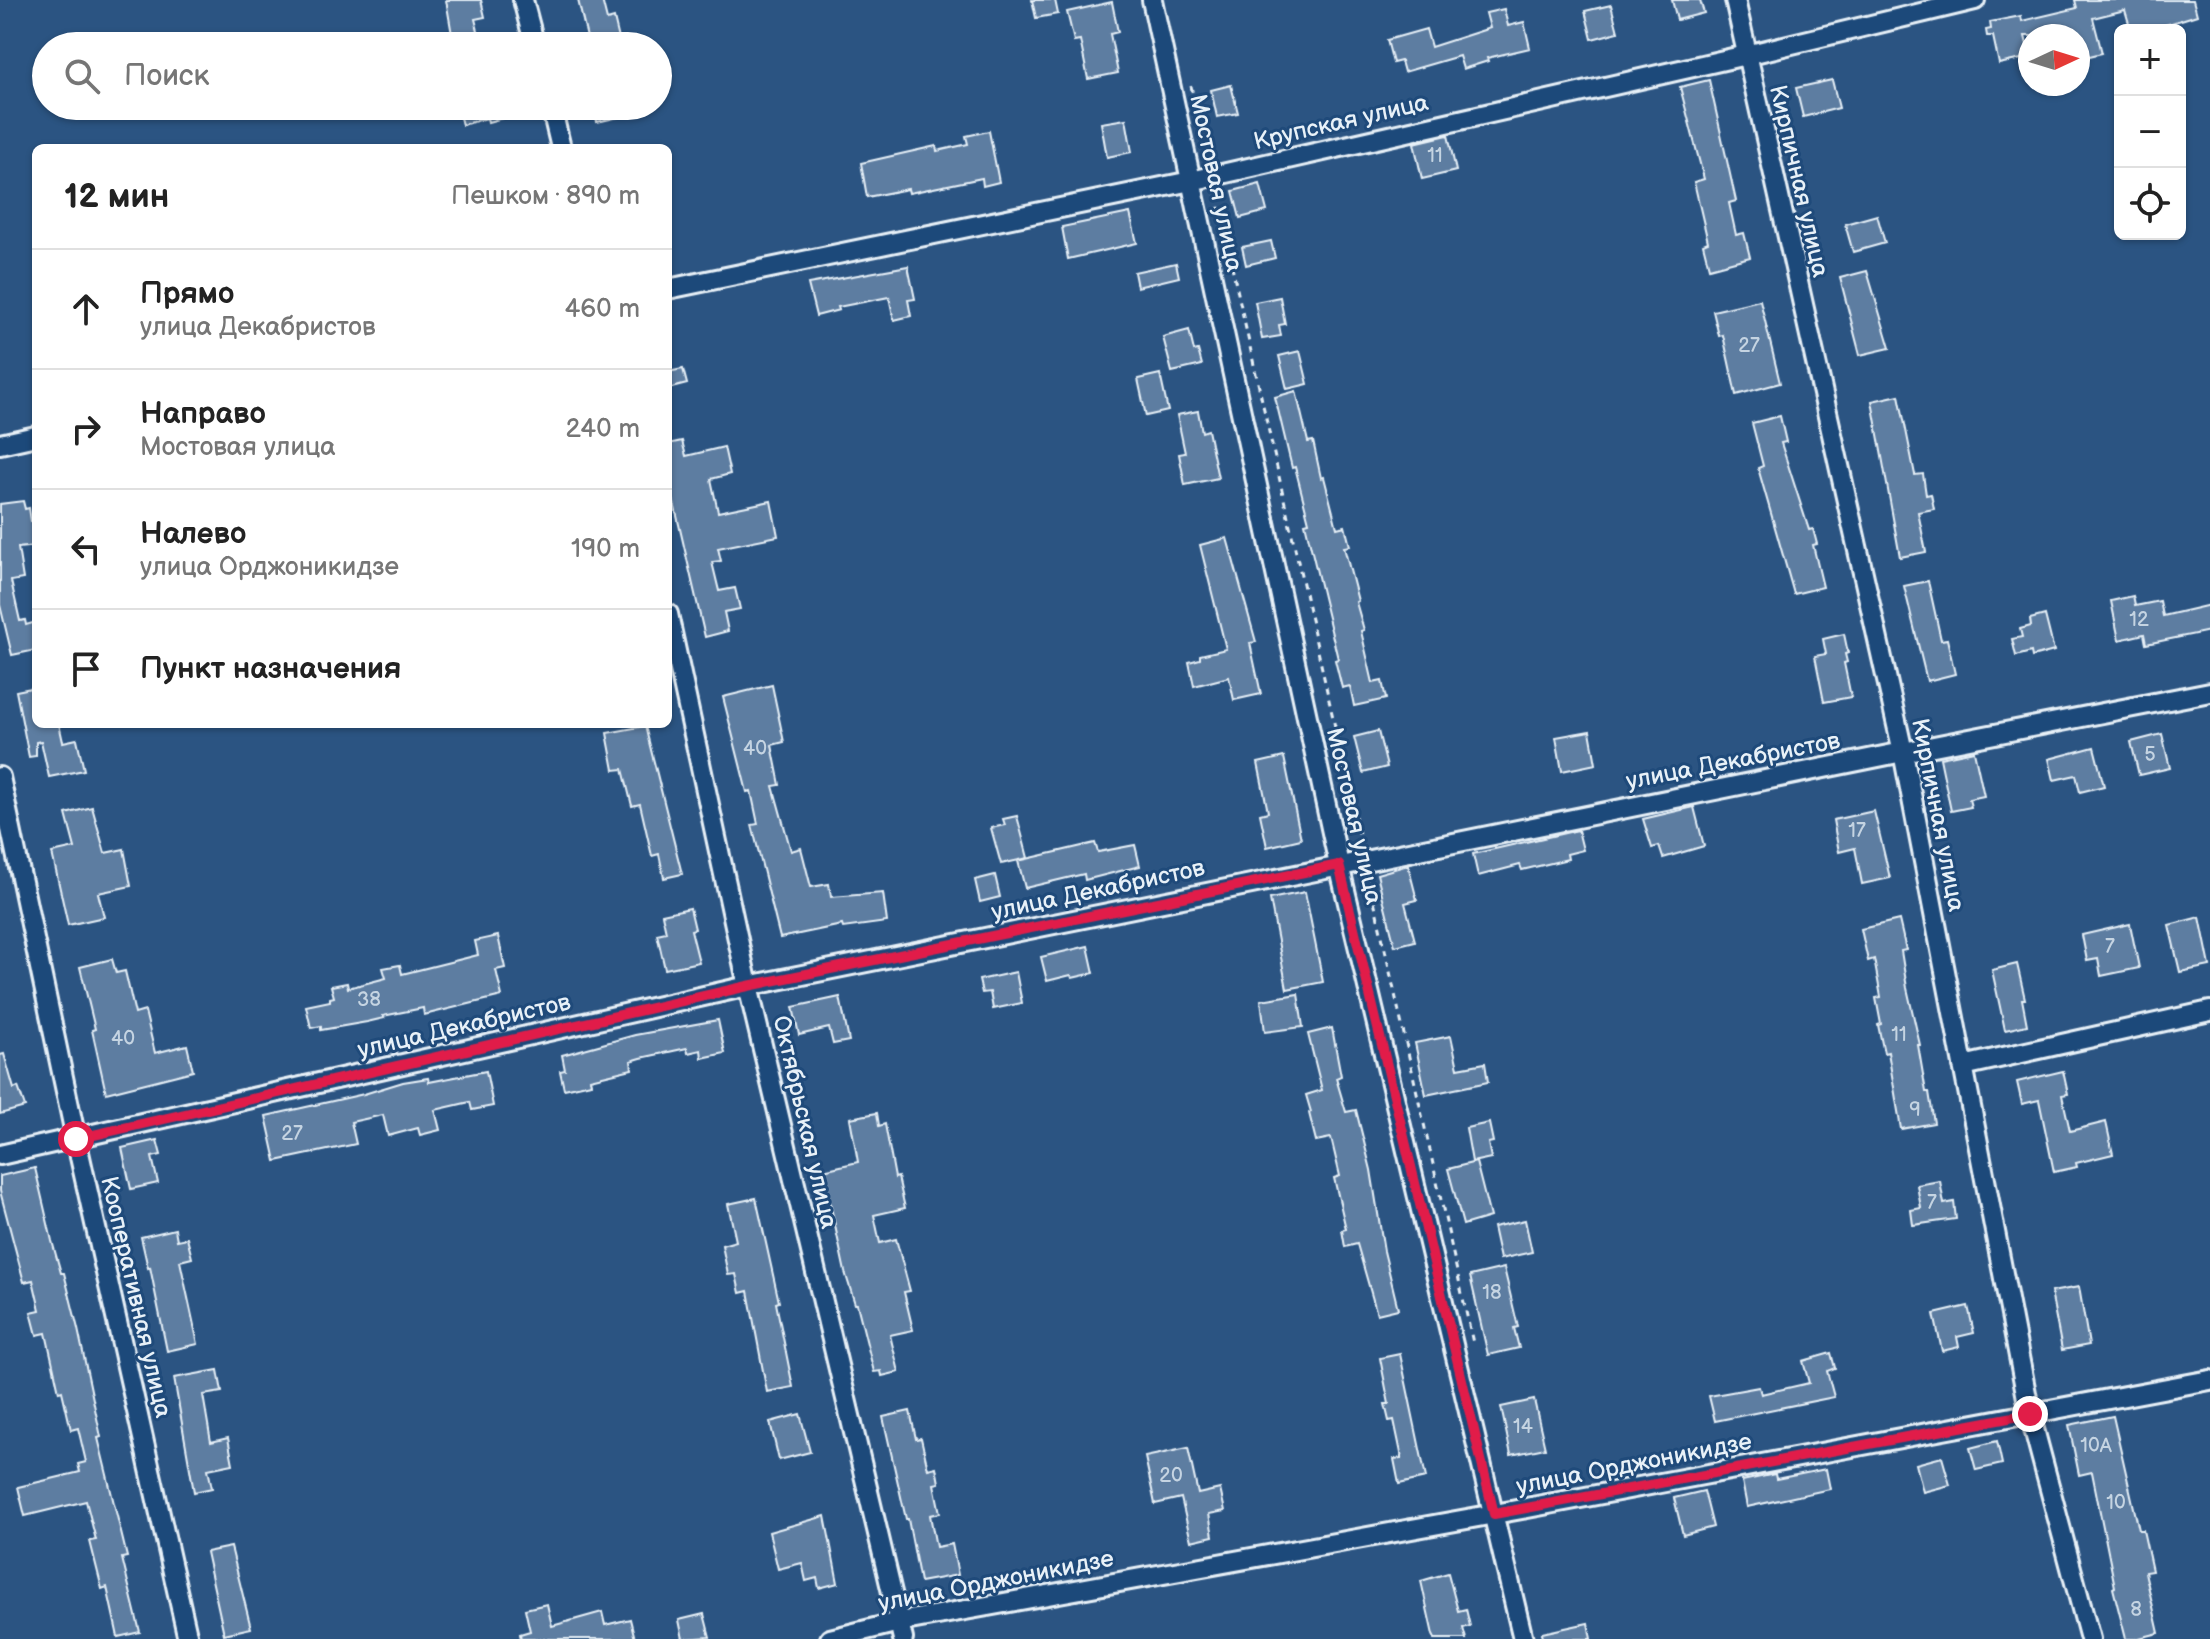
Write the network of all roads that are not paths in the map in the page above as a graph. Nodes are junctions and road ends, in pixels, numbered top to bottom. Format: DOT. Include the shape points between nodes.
graph roads {
  1 [pos="523,0"];
  2 [pos="1152,0"];
  3 [pos="1735,0"];
  4 [pos="1975,0"];
  5 [pos="531,32"];
  6 [pos="1746,55"];
  7 [pos="554,120"];
  8 [pos="560,144"];
  9 [pos="1191,181"];
  10 [pos="672,288"];
  11 [pos="32,437"];
  12 [pos="0,444"];
  13 [pos="672,633"];
  14 [pos="2210,692"];
  15 [pos="1903,752"];
  16 [pos="0,777"];
  17 [pos="1339,865"];
  18 [pos="748,986"];
  19 [pos="2210,1011"];
  20 [pos="1963,1066"];
  21 [pos="76,1139"];
  22 [pos="0,1155"];
  23 [pos="2210,1380"];
  24 [pos="2030,1414"];
  25 [pos="1494,1514"];
  26 [pos="901,1630"];
  27 [pos="188,1639"];
  28 [pos="830,1639"];
  29 [pos="1523,1639"];
  30 [pos="2090,1639"];
  1 -- 5 [label="street"];
  2 -- 9 [label="street, Мостовая улица"];
  3 -- 6 [label="street, Кирпичная улица"];
  4 -- 6 [label="street, Крупская улица"];
  6 -- 9 [label="street, Крупская улица"];
  6 -- 15 [label="street, Кирпичная улица"];
  7 -- 8 [label="street"];
  9 -- 10 [label="street, Крупская улица"];
  9 -- 17 [label="street, Мостовая улица"];
  11 -- 12 [label="street"];
  13 -- 18 [label="street, Октябрьская улица"];
  14 -- 15 [label="street, улица Декабристов"];
  15 -- 17 [label="street, улица Декабристов"];
  15 -- 20 [label="street, Кирпичная улица"];
  16 -- 21 [label="street, Кооперативная улица"];
  17 -- 18 [label="street, улица Декабристов"];
  17 -- 25 [label="street, Мостовая улица"];
  18 -- 21 [label="street, улица Декабристов"];
  18 -- 26 [label="street, Октябрьская улица"];
  19 -- 20 [label="street"];
  20 -- 24 [label="street, Кирпичная улица"];
  21 -- 22 [label="street, улица Декабристов"];
  21 -- 27 [label="street, Кооперативная улица"];
  23 -- 24 [label="street, улица Орджоникидзе"];
  24 -- 25 [label="street, улица Орджоникидзе"];
  24 -- 30 [label="street, Кирпичная улица"];
  25 -- 26 [label="street, улица Орджоникидзе"];
  25 -- 29 [label="street, Мостовая улица"];
  26 -- 28 [label="street, улица Орджоникидзе"];
}
